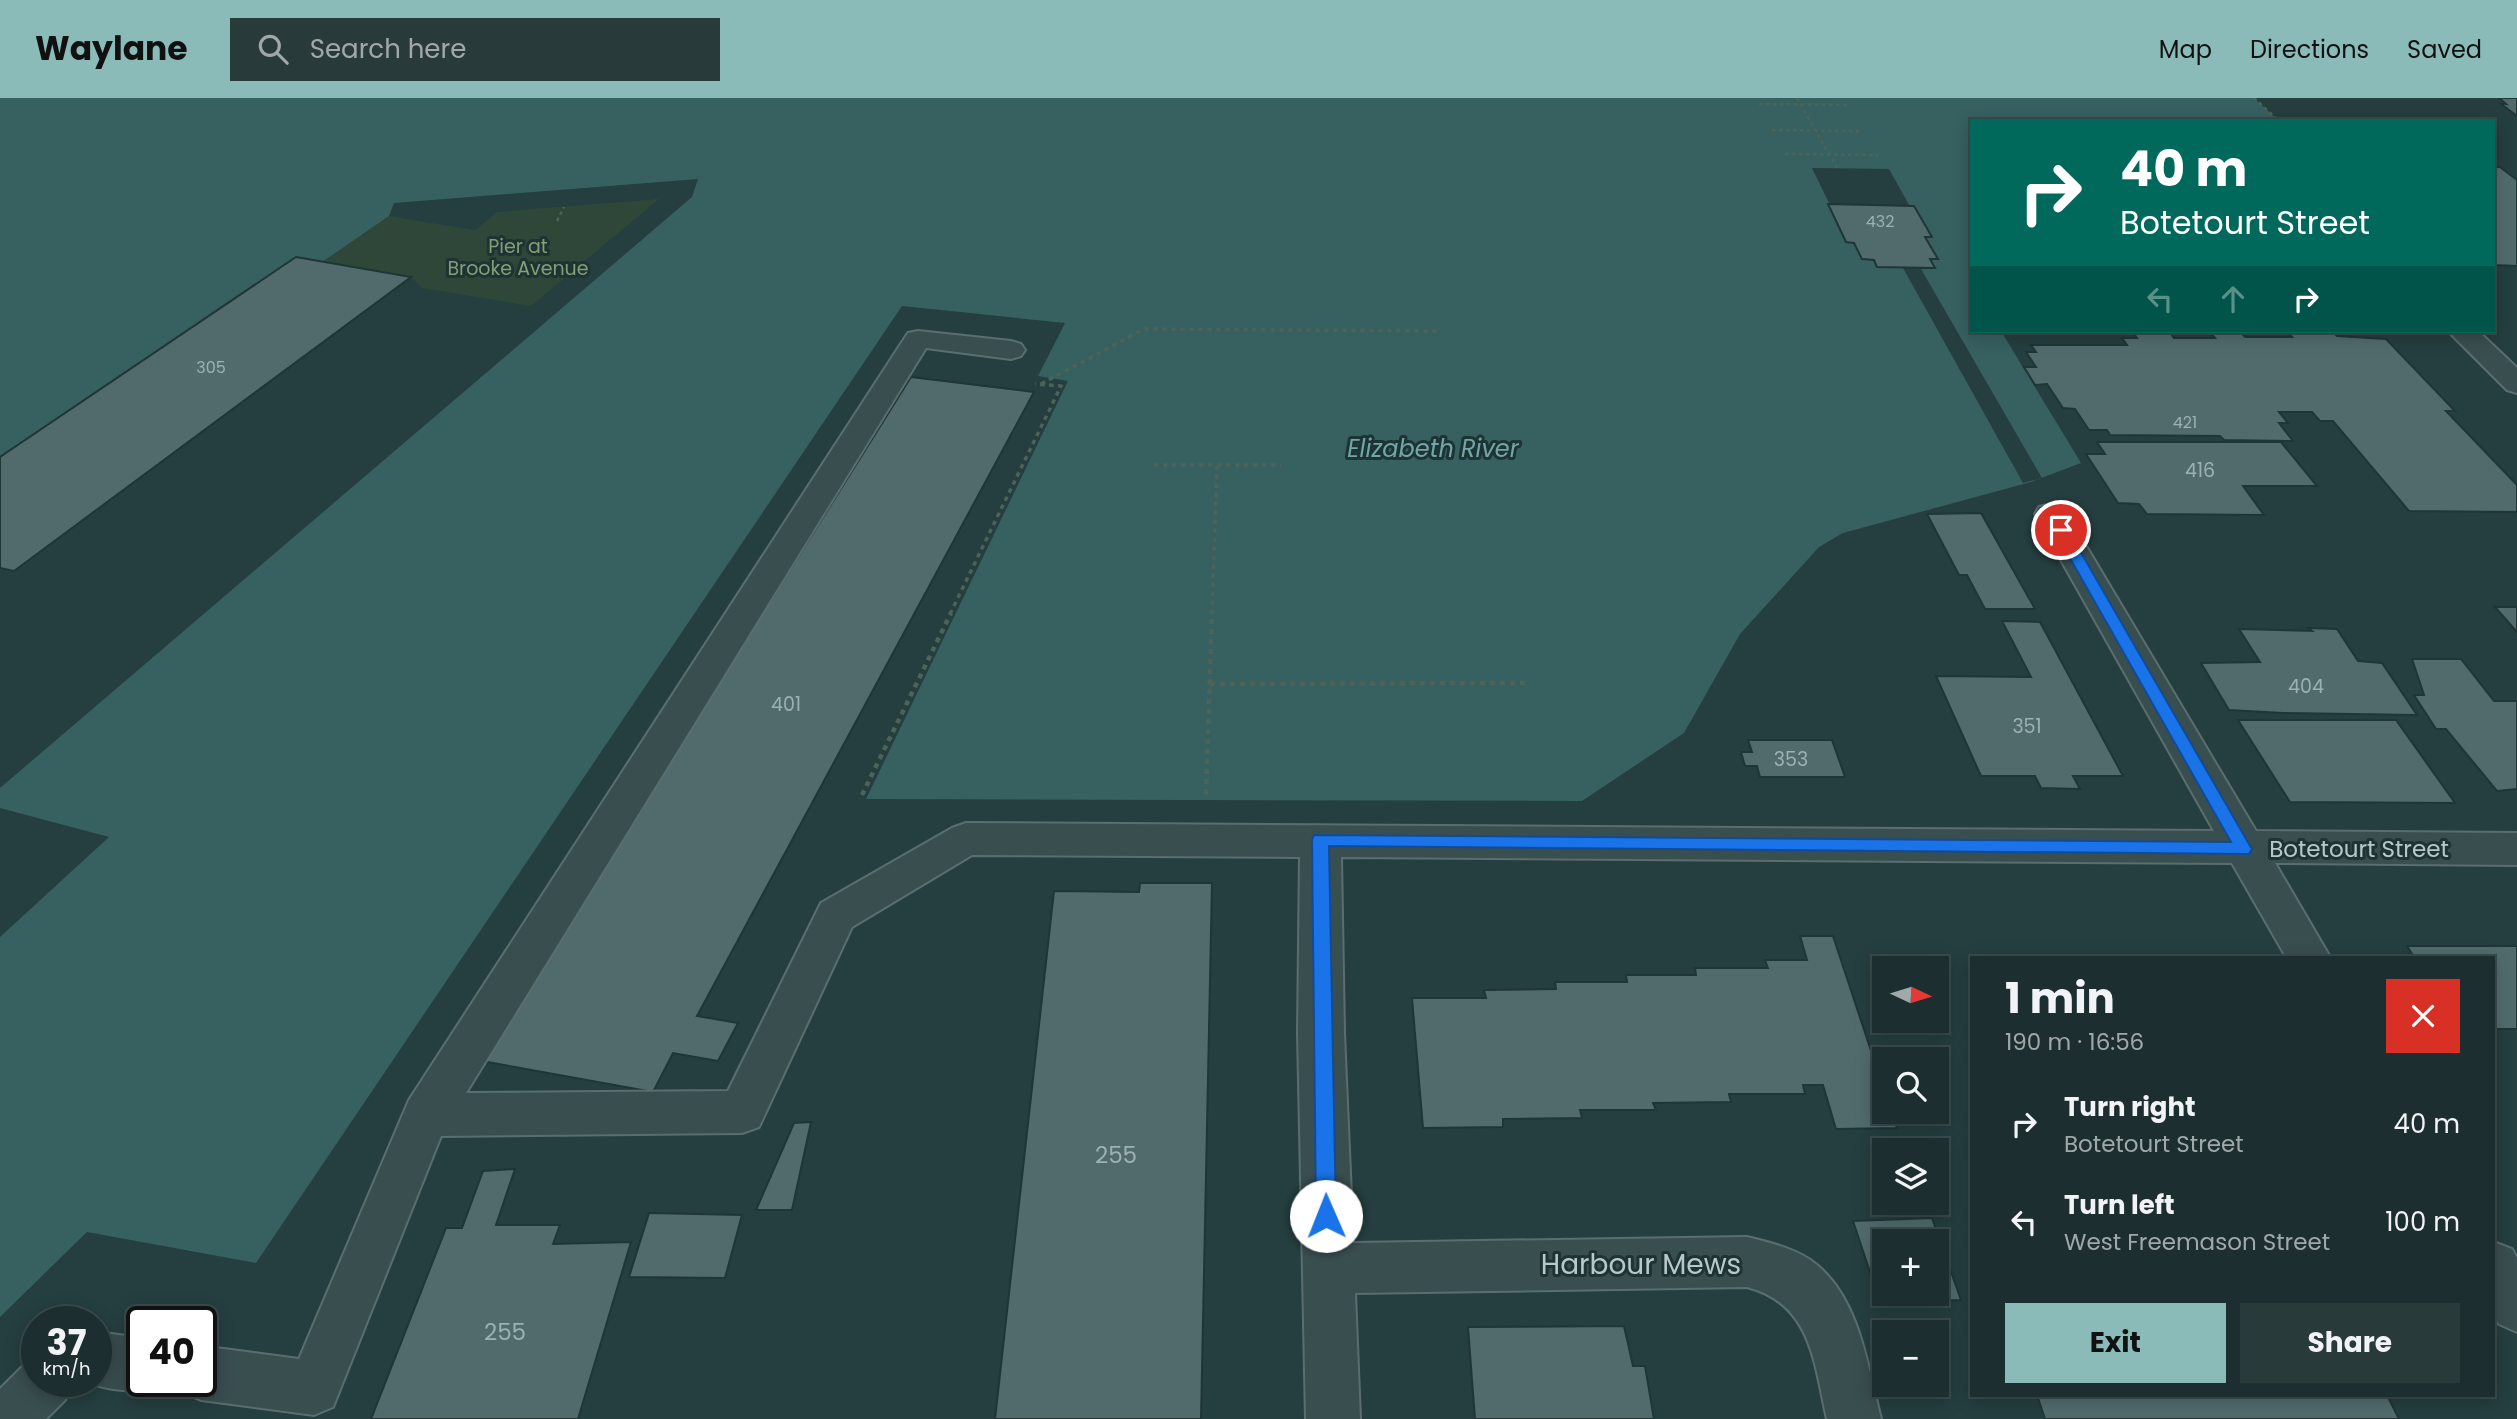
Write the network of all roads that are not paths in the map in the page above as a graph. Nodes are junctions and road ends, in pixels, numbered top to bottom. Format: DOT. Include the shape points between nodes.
graph roads {
  1 [pos="2464,333"];
  2 [pos="1011,350"];
  3 [pos="2517,384"];
  4 [pos="2051,514"];
  5 [pos="1320,840"];
  6 [pos="2244,849"];
  7 [pos="2517,849"];
  8 [pos="2307,956"];
  9 [pos="426,1115"];
  10 [pos="1328,1268"];
  11 [pos="2495,1270"];
  12 [pos="2517,1306"];
  13 [pos="217,1375"];
  14 [pos="30,1397"];
  15 [pos="8,1419"];
  16 [pos="1333,1419"];
  17 [pos="1854,1419"];
  1 -- 3 [label="street"];
  2 -- 9 [label="street" via="918,340"];
  4 -- 6 [label="street"];
  5 -- 6 [label="street, Botetourt Street"];
  5 -- 9 [label="street, Botetourt Street" via="966,839 836,915 742,1112"];
  5 -- 10 [label="street"];
  6 -- 7 [label="street, Botetourt Street"];
  6 -- 8 [label="street"];
  9 -- 13 [label="street" via="314,1388"];
  10 -- 16 [label="street"];
  10 -- 17 [label="street, Harbour Mews" via="1771,1265 1804,1284 1826,1314"];
  11 -- 12 [label="street"];
  14 -- 15 [label="street"];
}
